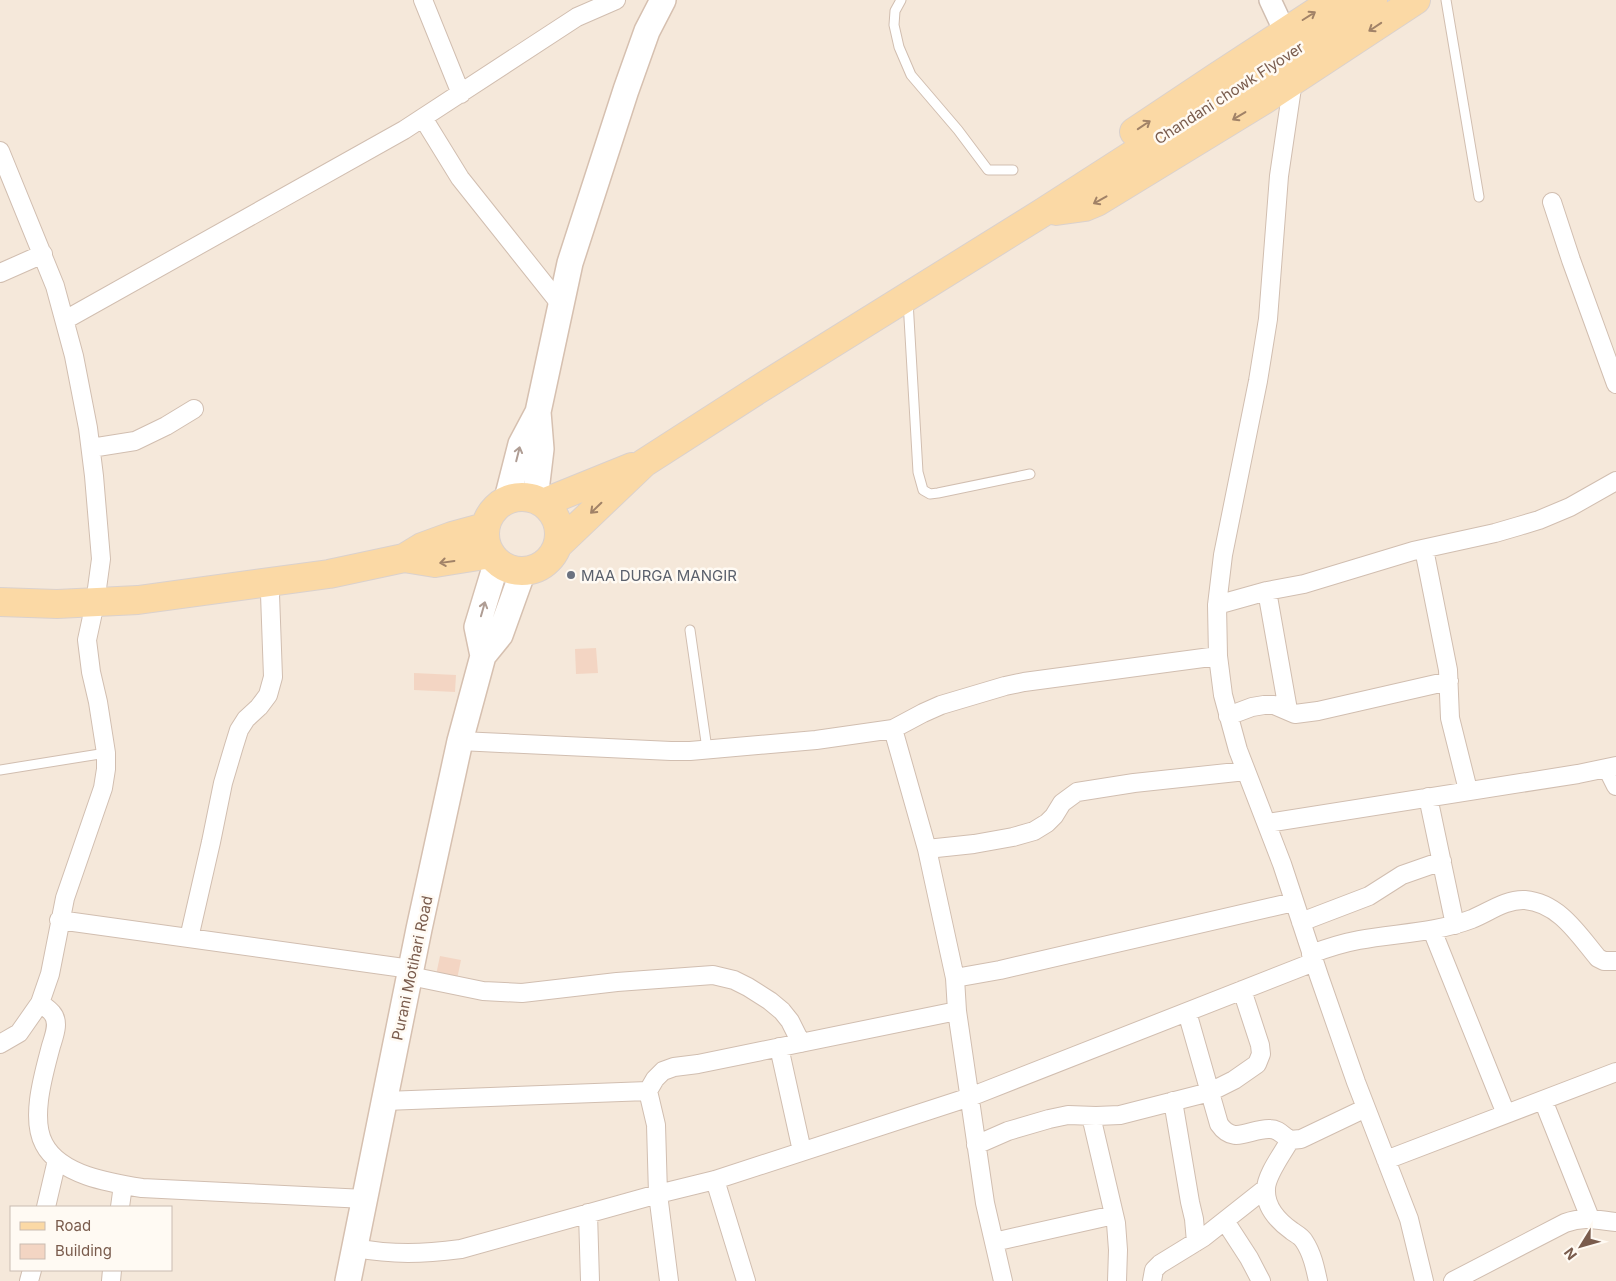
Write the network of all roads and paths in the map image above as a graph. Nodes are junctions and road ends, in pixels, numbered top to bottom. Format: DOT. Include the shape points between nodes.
graph roads {
  1 [pos="423,0"];
  2 [pos="616,0"];
  3 [pos="663,0"];
  4 [pos="901,0"];
  5 [pos="1270,0"];
  6 [pos="1334,0"];
  7 [pos="1373,0"];
  8 [pos="1416,0"];
  9 [pos="1446,0"];
  10 [pos="1284,32"];
  11 [pos="1293,82"];
  12 [pos="461,94"];
  13 [pos="423,118"];
  14 [pos="0,150"];
  15 [pos="1013,170"];
  16 [pos="1479,197"];
  17 [pos="1552,202"];
  18 [pos="1042,213"];
  19 [pos="42,254"];
  20 [pos="0,273"];
  21 [pos="908,296"];
  22 [pos="561,305"];
  23 [pos="65,320"];
  24 [pos="1616,384"];
  25 [pos="194,409"];
  26 [pos="538,412"];
  27 [pos="91,448"];
  28 [pos="644,463"];
  29 [pos="1030,474"];
  30 [pos="1616,482"];
  31 [pos="507,499"];
  32 [pos="539,501"];
  33 [pos="485,527"];
  34 [pos="558,545"];
  35 [pos="1424,549"];
  36 [pos="404,558"];
  37 [pos="494,558"];
  38 [pos="523,571"];
  39 [pos="268,582"];
  40 [pos="1267,591"];
  41 [pos="0,602"];
  42 [pos="95,603"];
  43 [pos="1217,605"];
  44 [pos="690,630"];
  45 [pos="483,656"];
  46 [pos="1218,656"];
  47 [pos="1449,681"];
  48 [pos="1288,710"];
  49 [pos="1228,716"];
  50 [pos="893,729"];
  51 [pos="460,741"];
  52 [pos="707,749"];
  53 [pos="106,753"];
  54 [pos="1612,767"];
  55 [pos="0,770"];
  56 [pos="1246,771"];
  57 [pos="1616,786"];
  58 [pos="1468,790"];
  59 [pos="1428,797"];
  60 [pos="1267,823"];
  61 [pos="927,849"];
  62 [pos="1442,861"];
  63 [pos="1294,902"];
  64 [pos="59,920"];
  65 [pos="1301,922"];
  66 [pos="1456,925"];
  67 [pos="1432,930"];
  68 [pos="189,938"];
  69 [pos="1313,958"];
  70 [pos="1616,961"];
  71 [pos="410,973"];
  72 [pos="956,978"];
  73 [pos="1242,990"];
  74 [pos="40,1003"];
  75 [pos="958,1011"];
  76 [pos="1187,1012"];
  77 [pos="801,1043"];
  78 [pos="0,1044"];
  79 [pos="779,1047"];
  80 [pos="1616,1072"];
  81 [pos="648,1090"];
  82 [pos="1210,1092"];
  83 [pos="970,1097"];
  84 [pos="1543,1100"];
  85 [pos="385,1101"];
  86 [pos="1173,1101"];
  87 [pos="1366,1108"];
  88 [pos="1506,1114"];
  89 [pos="1091,1116"];
  90 [pos="1290,1140"];
  91 [pos="976,1145"];
  92 [pos="802,1151"];
  93 [pos="58,1160"];
  94 [pos="1386,1160"];
  95 [pos="715,1180"];
  96 [pos="123,1185"];
  97 [pos="1266,1188"];
  98 [pos="658,1194"];
  99 [pos="365,1199"];
  100 [pos="46,1206"];
  101 [pos="120,1206"];
  102 [pos="588,1213"];
  103 [pos="1114,1215"];
  104 [pos="1590,1218"];
  105 [pos="1225,1220"];
  106 [pos="1616,1222"];
  107 [pos="994,1242"];
  108 [pos="1196,1242"];
  109 [pos="356,1248"];
  110 [pos="348,1281"];
  111 [pos="590,1281"];
  112 [pos="669,1281"];
  113 [pos="746,1281"];
  114 [pos="1003,1281"];
  115 [pos="1117,1281"];
  116 [pos="1152,1281"];
  117 [pos="1260,1281"];
  118 [pos="1318,1281"];
  119 [pos="1424,1281"];
  120 [pos="1453,1281"];
  1 -- 12 [label="street"];
  2 -- 12 [label="street" via="577,18"];
  3 -- 22 [label="main road" via="647,31 626,90 570,263"];
  4 -- 15 [label="lane" via="895,11 894,25 899,47 912,75 988,170"];
  5 -- 10 [label="street"];
  10 -- 6 [label="main road, one-way"];
  7 -- 18 [label="main road, Chandani chowk Flyover"];
  8 -- 11 [label="main road, one-way"];
  9 -- 16 [label="lane"];
  18 -- 10 [label="main road, one-way" via="1064,185 1089,163"];
  11 -- 18 [label="main road, one-way" via="1097,202 1085,207"];
  11 -- 43 [label="street" via="1279,176 1268,319 1223,554"];
  12 -- 13 [label="street"];
  13 -- 22 [label="street" via="460,178"];
  13 -- 23 [label="street"];
  14 -- 19 [label="street"];
  17 -- 24 [label="street"];
  18 -- 21 [label="main road, Chandani chowk Flyover"];
  19 -- 20 [label="street"];
  19 -- 23 [label="street"];
  21 -- 28 [label="main road, Chandani chowk Flyover"];
  21 -- 29 [label="lane" via="918,472 923,490 930,494 938,493"];
  22 -- 26 [label="main road"];
  23 -- 27 [label="street"];
  25 -- 27 [label="street" via="135,441"];
  31 -- 26 [label="main road, one-way" via="521,444"];
  26 -- 32 [label="main road" via="541,449"];
  27 -- 42 [label="street" via="101,559"];
  28 -- 32 [label="main road"];
  28 -- 34 [label="main road, one-way"];
  30 -- 35 [label="street" via="1539,520"];
  31 -- 32 [label="main road" via="526,496"];
  31 -- 33 [label="main road" via="493,510"];
  32 -- 34 [label="main road" via="555,517"];
  33 -- 36 [label="main road" via="422,547"];
  33 -- 37 [label="main road" via="484,537"];
  34 -- 38 [label="main road" via="540,566"];
  35 -- 40 [label="street" via="1304,584"];
  35 -- 47 [label="street"];
  37 -- 36 [label="main road, one-way" via="435,563"];
  36 -- 39 [label="main road" via="329,574"];
  37 -- 38 [label="main road" via="504,567"];
  45 -- 37 [label="main road, Purani Motihari Road, one-way" via="478,627"];
  38 -- 45 [label="main road, Purani Motihari Road" via="500,635"];
  39 -- 42 [label="main road"];
  39 -- 68 [label="street" via="273,677 268,695 239,730 223,783"];
  40 -- 43 [label="street"];
  40 -- 48 [label="street"];
  41 -- 42 [label="main road"];
  42 -- 53 [label="street" via="87,647"];
  43 -- 46 [label="street"];
  44 -- 52 [label="lane"];
  45 -- 51 [label="main road, Purani Motihari Road"];
  46 -- 49 [label="street"];
  46 -- 50 [label="street" via="1005,686 941,705"];
  47 -- 48 [label="street" via="1318,711 1295,714"];
  47 -- 58 [label="street" via="1450,718"];
  48 -- 49 [label="street" via="1274,704 1252,707"];
  49 -- 56 [label="street"];
  50 -- 52 [label="street" via="816,740"];
  50 -- 61 [label="street"];
  51 -- 52 [label="street" via="651,750"];
  51 -- 71 [label="main road, Purani Motihari Road"];
  53 -- 55 [label="lane"];
  53 -- 64 [label="street" via="103,788"];
  54 -- 57 [label="street"];
  54 -- 58 [label="street"];
  56 -- 60 [label="street"];
  56 -- 61 [label="street" via="1077,792 1062,802 1047,823 1034,831 974,844"];
  58 -- 59 [label="street"];
  59 -- 60 [label="street"];
  59 -- 62 [label="street"];
  60 -- 63 [label="street"];
  61 -- 72 [label="street"];
  62 -- 65 [label="street" via="1402,875 1369,896"];
  62 -- 66 [label="street"];
  63 -- 65 [label="street"];
  63 -- 72 [label="street"];
  64 -- 68 [label="street"];
  64 -- 74 [label="street" via="50,974"];
  65 -- 69 [label="street"];
  66 -- 67 [label="street"];
  66 -- 70 [label="street" via="1500,905 1525,900 1541,904 1569,922 1598,958"];
  67 -- 69 [label="street" via="1346,942"];
  67 -- 88 [label="street"];
  68 -- 71 [label="street"];
  69 -- 73 [label="street"];
  69 -- 87 [label="street"];
  71 -- 77 [label="street" via="483,991 522,993 712,975 748,987 782,1011"];
  71 -- 85 [label="main road, Purani Motihari Road"];
  72 -- 75 [label="street"];
  73 -- 76 [label="street"];
  73 -- 82 [label="street" via="1261,1054 1257,1064 1247,1072"];
  74 -- 78 [label="street" via="19,1033"];
  74 -- 93 [label="street" via="53,1013 56,1022 38,1109 40,1129 43,1143"];
  75 -- 77 [label="street"];
  75 -- 83 [label="street"];
  76 -- 82 [label="street"];
  76 -- 83 [label="street"];
  77 -- 79 [label="street"];
  79 -- 81 [label="street" via="662,1070"];
  79 -- 92 [label="street"];
  80 -- 84 [label="street"];
  81 -- 85 [label="street"];
  81 -- 98 [label="street" via="656,1125"];
  82 -- 86 [label="street"];
  82 -- 90 [label="street" via="1224,1132 1233,1135 1272,1129"];
  83 -- 91 [label="street"];
  83 -- 92 [label="street"];
  84 -- 88 [label="street"];
  84 -- 104 [label="street"];
  85 -- 99 [label="main road, Purani Motihari Road"];
  86 -- 89 [label="street" via="1120,1115"];
  86 -- 108 [label="street"];
  87 -- 90 [label="street" via="1301,1139"];
  87 -- 94 [label="street"];
  88 -- 94 [label="street"];
  89 -- 91 [label="street" via="1068,1114 1008,1130"];
  89 -- 103 [label="street"];
  90 -- 97 [label="street"];
  91 -- 107 [label="street"];
  92 -- 95 [label="street"];
  93 -- 96 [label="street" via="79,1173"];
  93 -- 100 [label="street"];
  94 -- 119 [label="street" via="1409,1219"];
  95 -- 98 [label="street"];
  95 -- 113 [label="street"];
  96 -- 99 [label="street"];
  96 -- 101 [label="street"];
  97 -- 105 [label="street"];
  97 -- 118 [label="street" via="1272,1212 1302,1238 1310,1252"];
  98 -- 102 [label="street"];
  98 -- 112 [label="street"];
  99 -- 109 [label="main road, Purani Motihari Road"];
  102 -- 109 [label="street" via="476,1245 433,1253 396,1254"];
  102 -- 111 [label="street"];
  103 -- 107 [label="street"];
  103 -- 115 [label="street"];
  104 -- 106 [label="street"];
  104 -- 120 [label="street" via="1565,1223"];
  105 -- 108 [label="street"];
  105 -- 117 [label="street"];
  107 -- 114 [label="street"];
  108 -- 116 [label="street" via="1160,1264 1154,1270"];
  109 -- 110 [label="main road, Purani Motihari Road"];
}
